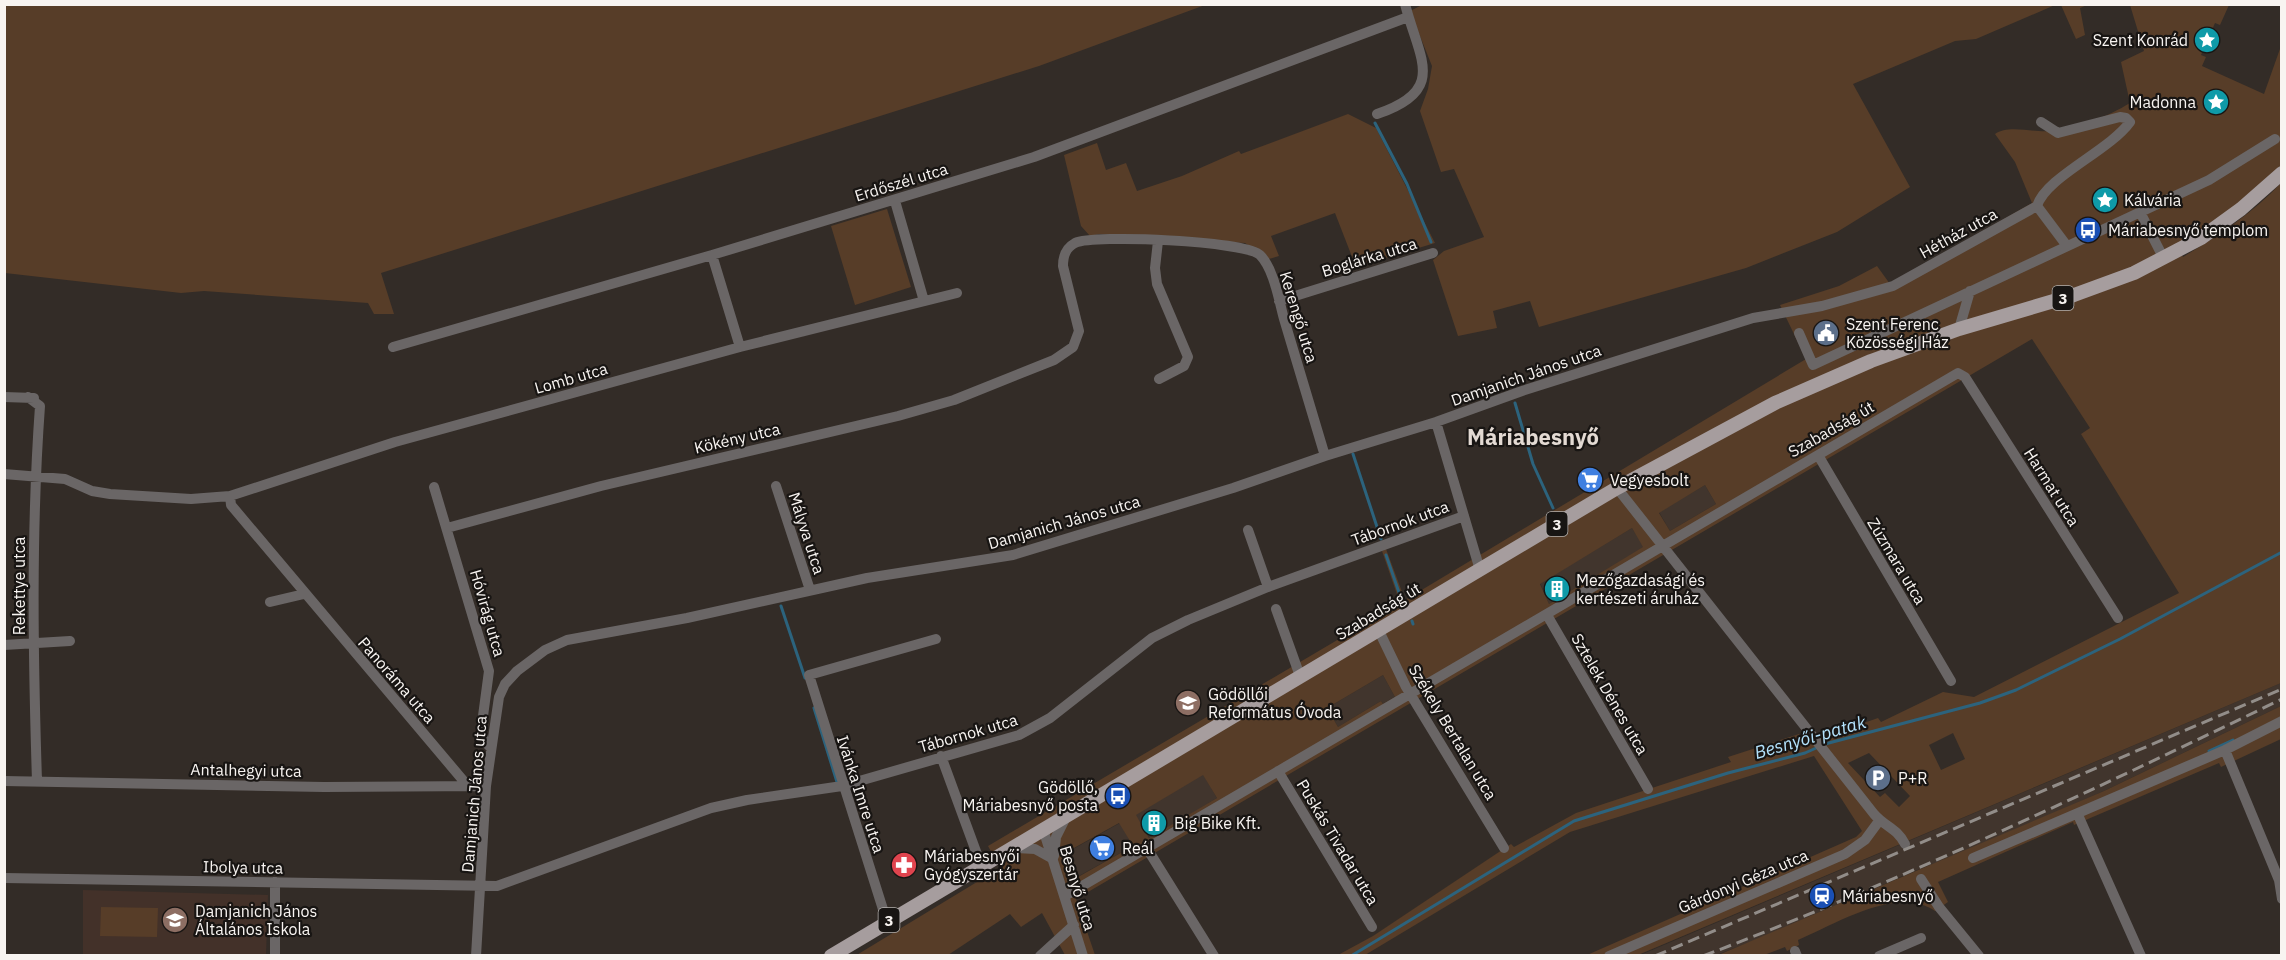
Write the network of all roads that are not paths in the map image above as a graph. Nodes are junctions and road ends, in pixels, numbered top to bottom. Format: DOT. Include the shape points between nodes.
graph roads {
  1 [pos="1405,4"];
  2 [pos="1408,17"];
  3 [pos="1377,114"];
  4 [pos="2041,123"];
  5 [pos="2275,139"];
  6 [pos="2282,173"];
  7 [pos="895,201"];
  8 [pos="2037,206"];
  9 [pos="2140,212"];
  10 [pos="1158,241"];
  11 [pos="2067,246"];
  12 [pos="1433,253"];
  13 [pos="712,255"];
  14 [pos="2164,259"];
  15 [pos="1893,286"];
  16 [pos="1970,291"];
  17 [pos="957,292"];
  18 [pos="924,301"];
  19 [pos="1279,301"];
  20 [pos="1959,329"];
  21 [pos="1799,333"];
  22 [pos="393,347"];
  23 [pos="740,347"];
  24 [pos="1032,369"];
  25 [pos="1961,373"];
  26 [pos="1160,379"];
  27 [pos="4,397"];
  28 [pos="28,398"];
  29 [pos="41,398"];
  30 [pos="1436,422"];
  31 [pos="1818,455"];
  32 [pos="1325,456"];
  33 [pos="4,474"];
  34 [pos="35,475"];
  35 [pos="776,486"];
  36 [pos="434,487"];
  37 [pos="1617,488"];
  38 [pos="230,496"];
  39 [pos="1464,516"];
  40 [pos="447,528"];
  41 [pos="1248,530"];
  42 [pos="1663,546"];
  43 [pos="1480,570"];
  44 [pos="1269,587"];
  45 [pos="810,590"];
  46 [pos="304,594"];
  47 [pos="270,602"];
  48 [pos="1276,609"];
  49 [pos="1547,615"];
  50 [pos="2118,618"];
  51 [pos="1378,631"];
  52 [pos="936,639"];
  53 [pos="70,641"];
  54 [pos="34,644"];
  55 [pos="4,645"];
  56 [pos="1300,676"];
  57 [pos="1951,681"];
  58 [pos="1412,693"];
  59 [pos="2282,721"];
  60 [pos="491,748"];
  61 [pos="2225,750"];
  62 [pos="941,756"];
  63 [pos="1278,771"];
  64 [pos="37,781"];
  65 [pos="4,782"];
  66 [pos="468,785"];
  67 [pos="486,786"];
  68 [pos="842,786"];
  69 [pos="1648,789"];
  70 [pos="2078,814"];
  71 [pos="1066,816"];
  72 [pos="1879,821"];
  73 [pos="1043,829"];
  74 [pos="1905,844"];
  75 [pos="1011,848"];
  76 [pos="1504,848"];
  77 [pos="1148,850"];
  78 [pos="1973,858"];
  79 [pos="1054,859"];
  80 [pos="981,865"];
  81 [pos="4,878"];
  82 [pos="1921,879"];
  83 [pos="275,882"];
  84 [pos="480,887"];
  85 [pos="1065,896"];
  86 [pos="2282,899"];
  87 [pos="887,922"];
  88 [pos="1074,925"];
  89 [pos="1372,927"];
  90 [pos="1921,938"];
  91 [pos="275,956"];
  92 [pos="476,956"];
  93 [pos="831,956"];
  94 [pos="1040,956"];
  95 [pos="1083,956"];
  96 [pos="1214,956"];
  97 [pos="1609,956"];
  98 [pos="1879,956"];
  99 [pos="1978,956"];
  100 [pos="2141,956"];
  1 -- 2 [label="street"];
  2 -- 3 [label="street" via="1424,63 1422,81 1405,104"];
  2 -- 7 [label="street, Erdőszél utca" via="1034,157"];
  4 -- 8 [label="street" via="2061,133 2120,117 2130,122 2046,191"];
  5 -- 9 [label="street" via="2209,180"];
  6 -- 14 [label="main road, Szabadság út / 3" via="2201,238"];
  7 -- 13 [label="street, Erdőszél utca"];
  7 -- 18 [label="street"];
  8 -- 11 [label="street"];
  8 -- 15 [label="street, Hétház utca"];
  9 -- 11 [label="street"];
  9 -- 14 [label="street"];
  10 -- 19 [label="street, Kerengő utca" via="1221,244 1254,251 1264,261"];
  10 -- 24 [label="street, Kerengő utca" via="1095,238 1068,248 1063,266 1078,321 1077,339 1061,356"];
  10 -- 26 [label="street" via="1157,284 1188,357 1184,366"];
  11 -- 16 [label="street"];
  12 -- 19 [label="street, Boglárka utca"];
  13 -- 22 [label="street, Erdőszél utca"];
  13 -- 23 [label="street"];
  14 -- 20 [label="main road, Szabadság út / 3" via="2074,295"];
  15 -- 30 [label="street, Damjanich János utca" via="1822,306 1753,318"];
  16 -- 20 [label="street"];
  16 -- 21 [label="street" via="1814,365"];
  17 -- 18 [label="street, Lomb utca"];
  18 -- 23 [label="street, Lomb utca"];
  19 -- 32 [label="street, Kerengő utca"];
  20 -- 37 [label="main road, Szabadság út / 3" via="1788,397"];
  23 -- 38 [label="street, Lomb utca" via="395,442"];
  24 -- 40 [label="street, Kökény utca" via="954,400 898,416 601,486"];
  25 -- 31 [label="street, Szabadság út"];
  25 -- 50 [label="street, Harmat utca"];
  27 -- 28 [label="street"];
  28 -- 29 [label="street"];
  28 -- 34 [label="street, Rekettye utca" via="40,406"];
  30 -- 32 [label="street, Damjanich János utca"];
  30 -- 39 [label="street"];
  31 -- 42 [label="street, Szabadság út"];
  31 -- 57 [label="street, Zúzmara utca"];
  32 -- 45 [label="street, Damjanich János utca" via="1013,555"];
  33 -- 34 [label="street"];
  34 -- 38 [label="street" via="65,479 110,494 191,499"];
  34 -- 54 [label="street, Rekettye utca"];
  35 -- 45 [label="street, Mályva utca"];
  36 -- 40 [label="street, Hóvirág utca"];
  37 -- 42 [label="street"];
  37 -- 43 [label="main road, Szabadság út / 3"];
  38 -- 46 [label="street, Panoráma utca" via="231,505"];
  39 -- 43 [label="street"];
  39 -- 44 [label="street, Tábornok utca"];
  40 -- 60 [label="street, Hóvirág utca" via="489,671 481,731"];
  41 -- 44 [label="street"];
  42 -- 49 [label="street, Szabadság út"];
  42 -- 72 [label="street"];
  43 -- 51 [label="main road, Szabadság út / 3"];
  44 -- 62 [label="street, Tábornok utca" via="1152,638 1037,727"];
  45 -- 60 [label="street, Damjanich János utca" via="557,644 522,667 505,684 497,706"];
  46 -- 47 [label="street"];
  46 -- 66 [label="street, Panoráma utca"];
  48 -- 56 [label="street"];
  49 -- 58 [label="street, Szabadság út"];
  49 -- 69 [label="street, Sztelek Dénes utca"];
  51 -- 56 [label="main road, Szabadság út / 3"];
  51 -- 58 [label="street, Székely Bertalan utca"];
  52 -- 68 [label="street, Ivánka Imre utca" via="809,675"];
  53 -- 54 [label="street"];
  54 -- 55 [label="street"];
  54 -- 64 [label="street, Rekettye utca"];
  56 -- 71 [label="main road, Szabadság út / 3"];
  58 -- 63 [label="street, Szabadság út"];
  58 -- 76 [label="street, Székely Bertalan utca"];
  59 -- 61 [label="street"];
  60 -- 67 [label="street, Damjanich János utca"];
  61 -- 70 [label="street"];
  61 -- 86 [label="street" via="2279,880"];
  62 -- 68 [label="street, Tábornok utca"];
  62 -- 80 [label="street"];
  63 -- 77 [label="street, Szabadság út"];
  63 -- 89 [label="street, Puskás Tivadar utca"];
  64 -- 65 [label="street, Antalhegyi utca"];
  64 -- 66 [label="street, Antalhegyi utca" via="324,787"];
  66 -- 67 [label="street, Antalhegyi utca"];
  67 -- 84 [label="street, Damjanich János utca"];
  68 -- 84 [label="street, Tábornok utca" via="720,806 497,886"];
  68 -- 87 [label="street, Ivánka Imre utca"];
  70 -- 78 [label="street"];
  70 -- 100 [label="street"];
  71 -- 73 [label="main road, Szabadság út / 3"];
  71 -- 79 [label="street" via="1056,837"];
  72 -- 74 [label="street" via="1898,831"];
  72 -- 97 [label="street, Gárdonyi Géza utca" via="1865,840 1845,854"];
  73 -- 75 [label="main road, Szabadság út / 3"];
  73 -- 79 [label="street, Besnyő utca"];
  75 -- 79 [label="street" via="1035,849"];
  75 -- 80 [label="main road, Szabadság út / 3"];
  77 -- 85 [label="street, Szabadság út"];
  77 -- 96 [label="street"];
  79 -- 85 [label="street, Besnyő utca"];
  80 -- 87 [label="main road, Szabadság út / 3"];
  81 -- 83 [label="street, Ibolya utca"];
  82 -- 99 [label="street"];
  83 -- 84 [label="street, Ibolya utca"];
  83 -- 91 [label="street"];
  84 -- 92 [label="street, Damjanich János utca"];
  85 -- 88 [label="street, Besnyő utca"];
  87 -- 93 [label="main road, Szabadság út / 3"];
  88 -- 94 [label="street"];
  88 -- 95 [label="street, Besnyő utca"];
  90 -- 98 [label="street"];
}
